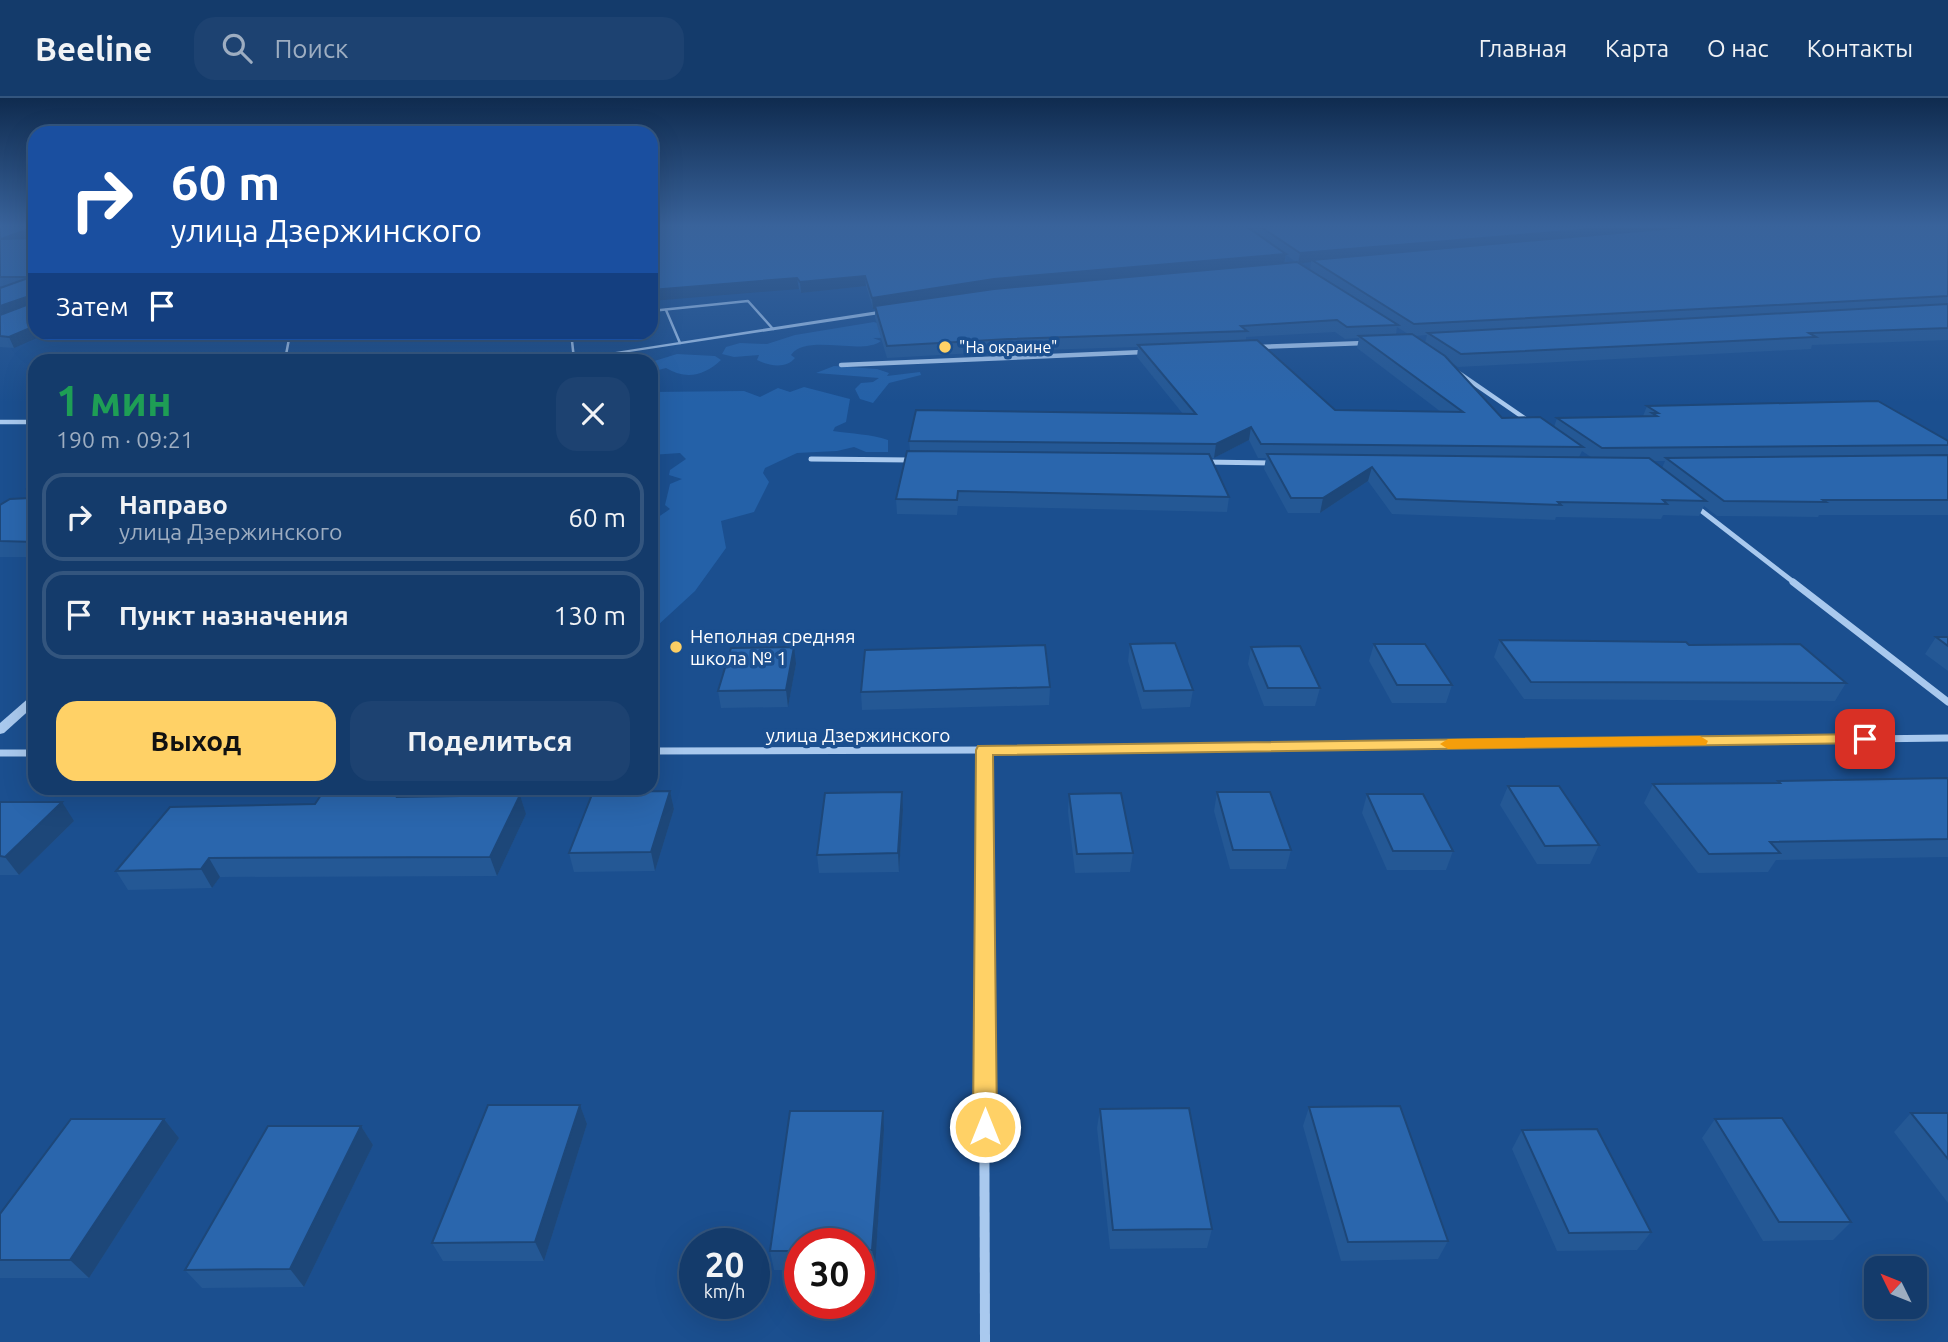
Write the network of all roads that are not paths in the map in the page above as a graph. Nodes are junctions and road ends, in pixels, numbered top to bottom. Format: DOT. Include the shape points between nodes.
graph roads {
  1 [pos="666,310"];
  2 [pos="898,310"];
  3 [pos="658,311"];
  4 [pos="774,329"];
  5 [pos="1371,342"];
  6 [pos="680,343"];
  7 [pos="1245,348"];
  8 [pos="1148,352"];
  9 [pos="609,354"];
  10 [pos="1447,364"];
  11 [pos="841,365"];
  12 [pos="0,422"];
  13 [pos="28,422"];
  14 [pos="1536,426"];
  15 [pos="811,459"];
  16 [pos="923,460"];
  17 [pos="1202,462"];
  18 [pos="1286,463"];
  19 [pos="1688,500"];
  20 [pos="1948,702"];
  21 [pos="28,705"];
  22 [pos="0,730"];
  23 [pos="1948,738"];
  24 [pos="984,750"];
  25 [pos="658,751"];
  26 [pos="0,753"];
  27 [pos="28,753"];
  28 [pos="985,1342"];
  1 -- 3 [label="lane"];
  1 -- 4 [label="lane" via="748,301"];
  1 -- 6 [label="lane"];
  2 -- 4 [label="street"];
  4 -- 6 [label="street"];
  5 -- 7 [label="street"];
  6 -- 9 [label="street"];
  8 -- 11 [label="street"];
  10 -- 14 [label="street"];
  12 -- 13 [label="street"];
  15 -- 16 [label="street"];
  17 -- 18 [label="street"];
  19 -- 20 [label="street"];
  21 -- 22 [label="street"];
  23 -- 24 [label="street, улица Дзержинского"];
  24 -- 25 [label="street, улица Дзержинского"];
  24 -- 28 [label="street"];
  26 -- 27 [label="street"];
}
